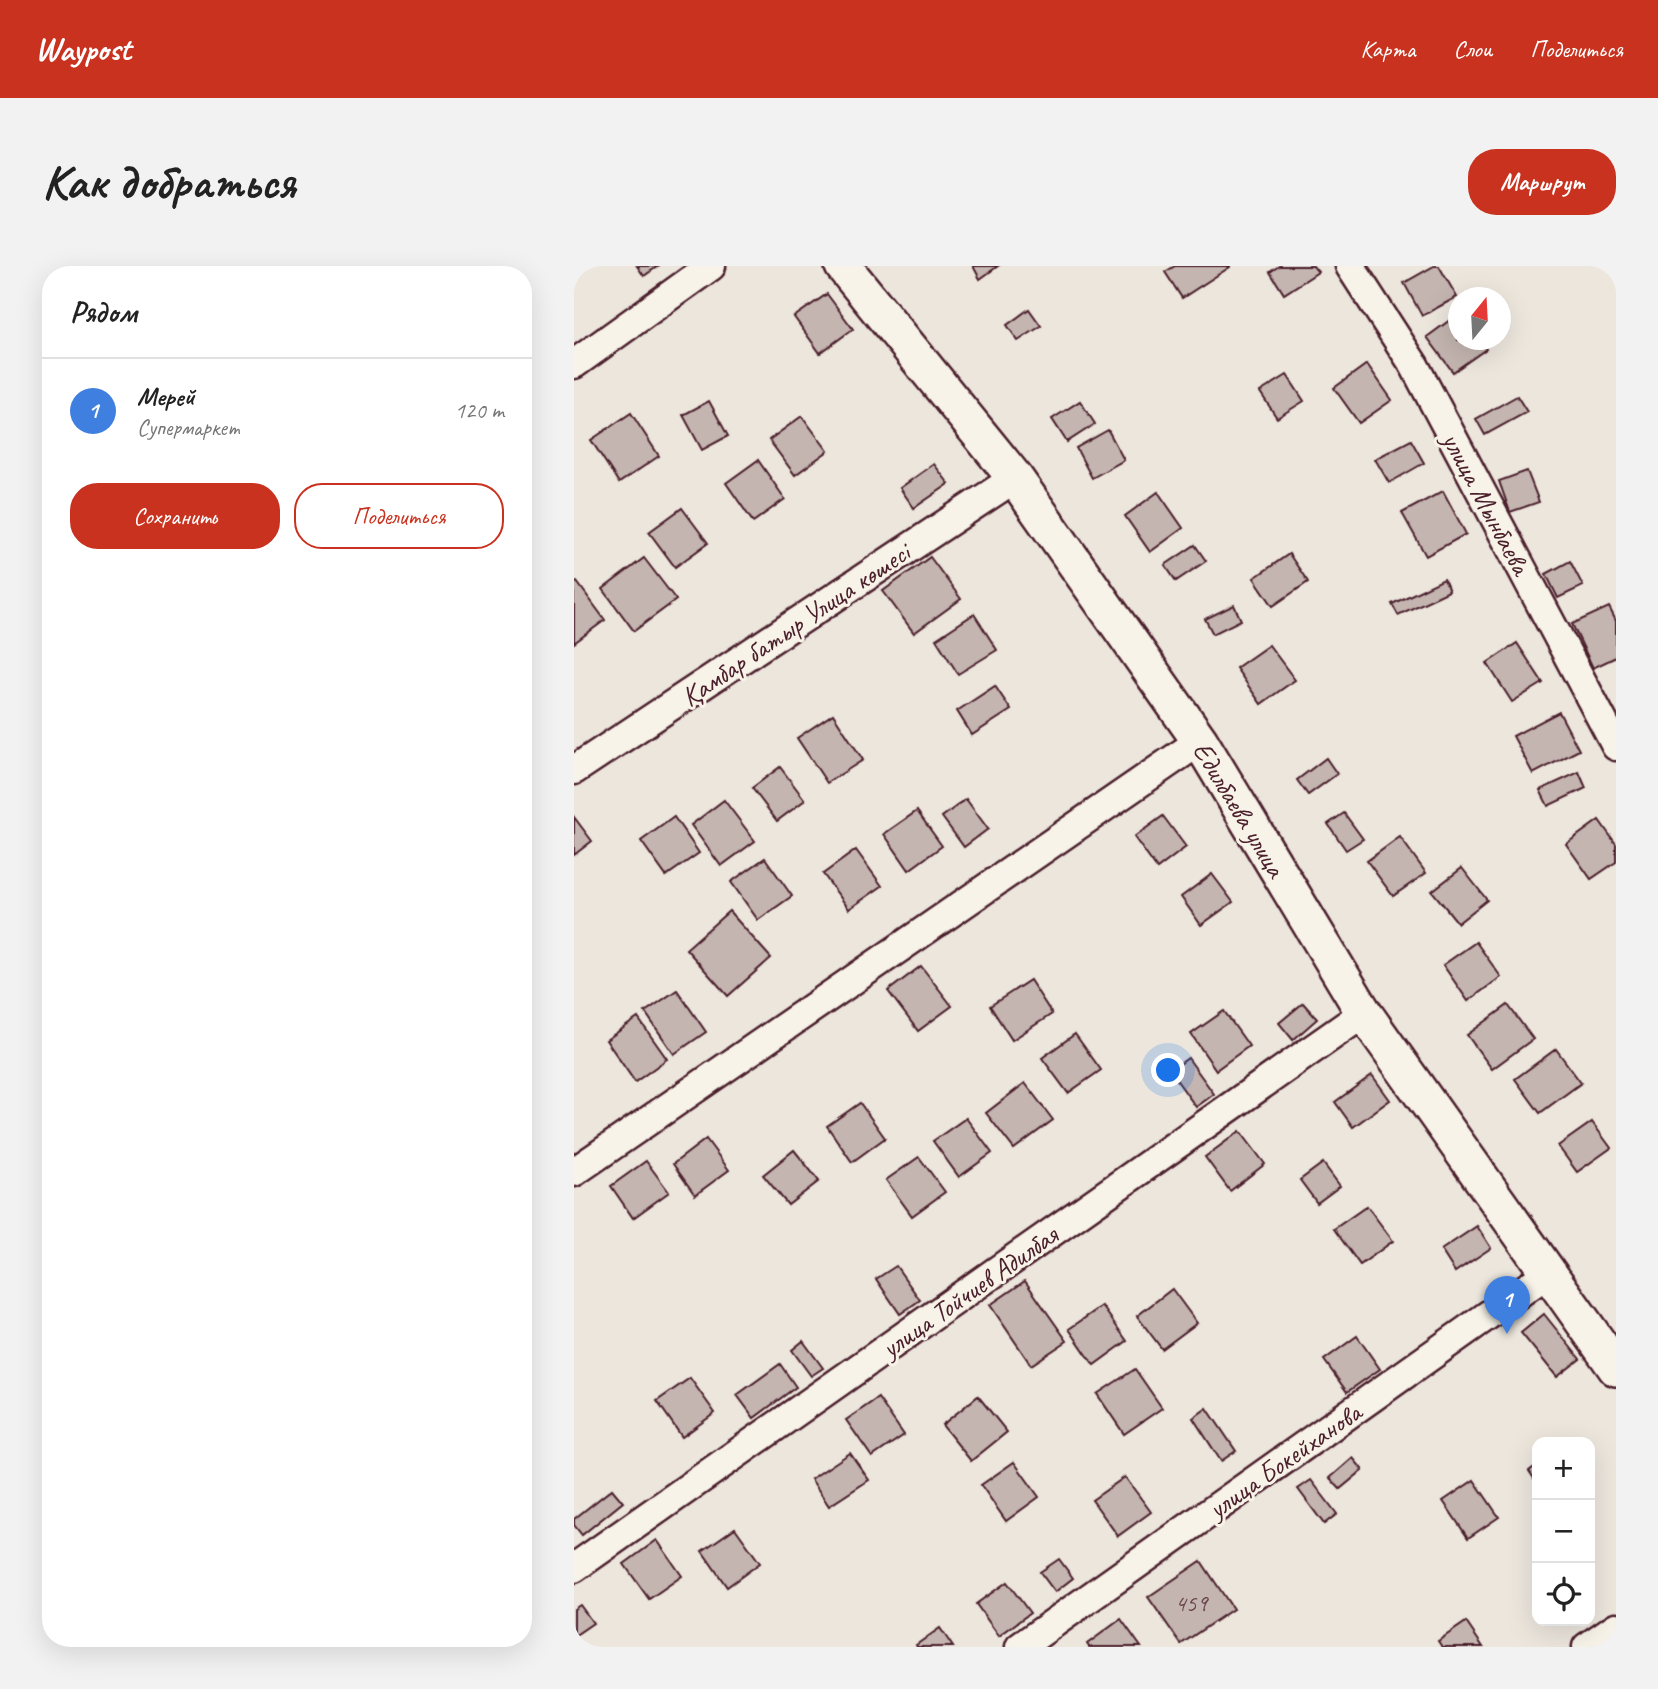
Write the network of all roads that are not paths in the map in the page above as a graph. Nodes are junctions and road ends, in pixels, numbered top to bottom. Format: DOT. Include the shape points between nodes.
graph roads {
  1 [pos="711,266"];
  2 [pos="844,266"];
  3 [pos="1350,266"];
  4 [pos="574,364"];
  5 [pos="1015,478"];
  6 [pos="1200,741"];
  7 [pos="1616,746"];
  8 [pos="574,770"];
  9 [pos="1364,1013"];
  10 [pos="574,1172"];
  11 [pos="1549,1272"];
  12 [pos="1616,1367"];
  13 [pos="574,1568"];
  14 [pos="1616,1627"];
  15 [pos="1020,1647"];
  16 [pos="1587,1647"];
  1 -- 4 [label="street"];
  2 -- 5 [label="street, Едилбаева улица"];
  3 -- 7 [label="street, улица Мынбаева" via="1414,365"];
  5 -- 6 [label="street, Едилбаева улица"];
  5 -- 8 [label="street, Қамбар батыр Улица көшесі"];
  6 -- 9 [label="street, Едилбаева улица"];
  6 -- 10 [label="street"];
  9 -- 11 [label="street, Едилбаева улица"];
  9 -- 13 [label="street, улица Тойчиев Адилбая"];
  11 -- 12 [label="street, Едилбаева улица"];
  11 -- 15 [label="street, улица Бокейханова"];
  14 -- 16 [label="street"];
}
